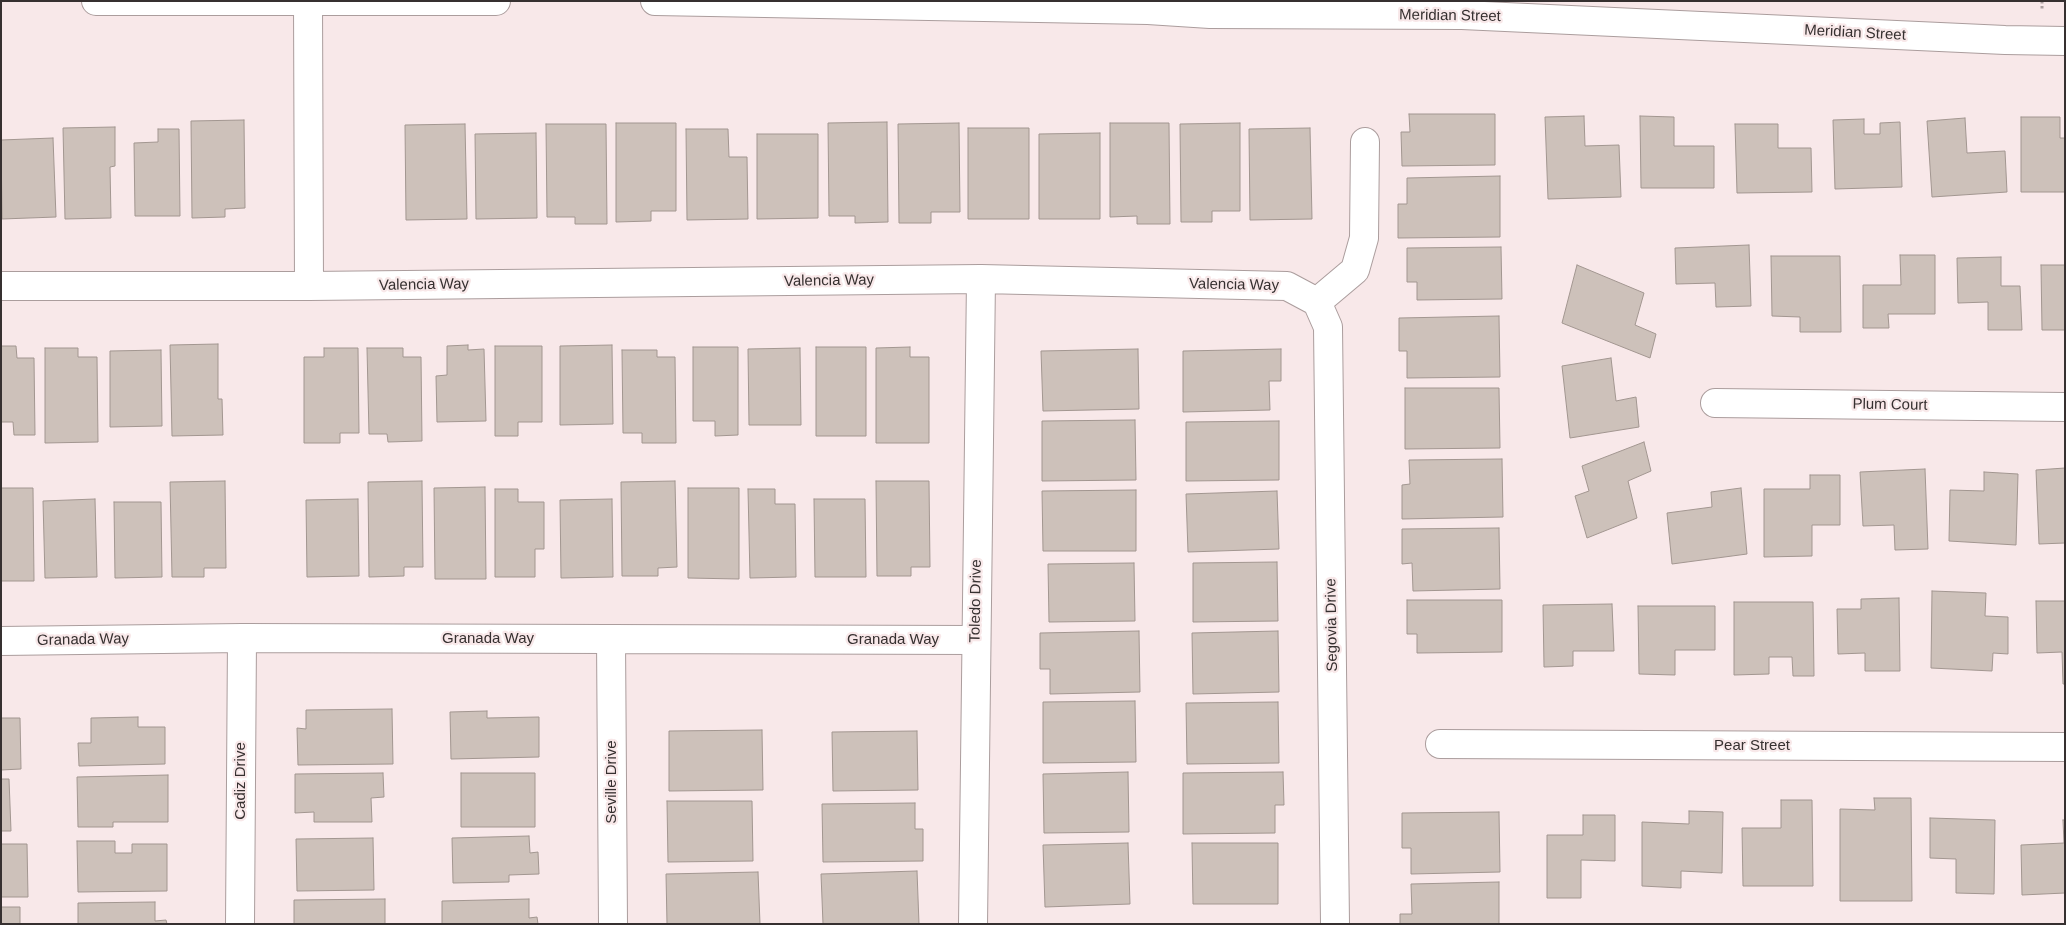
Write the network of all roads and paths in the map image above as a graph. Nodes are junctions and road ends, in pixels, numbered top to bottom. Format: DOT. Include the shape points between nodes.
graph roads {
  1 [pos="96,1"];
  2 [pos="496,1"];
  3 [pos="655,1"];
  4 [pos="308,2"];
  5 [pos="2065,41"];
  6 [pos="1365,142"];
  7 [pos="981,279"];
  8 [pos="1,286"];
  9 [pos="309,286"];
  10 [pos="1316,302"];
  11 [pos="1715,403"];
  12 [pos="2065,407"];
  13 [pos="242,638"];
  14 [pos="611,640"];
  15 [pos="976,640"];
  16 [pos="1,641"];
  17 [pos="1440,744"];
  18 [pos="2065,747"];
  19 [pos="240,924"];
  20 [pos="613,924"];
  21 [pos="973,924"];
  22 [pos="1335,924"];
  1 -- 4 [label="street"];
  2 -- 4 [label="street"];
  3 -- 5 [label="street, Meridian Street" via="1210,14 1462,15"];
  4 -- 9 [label="street"];
  6 -- 10 [label="street" via="1364,238 1355,270"];
  7 -- 9 [label="street, Valencia Way"];
  7 -- 10 [label="street, Valencia Way" via="1287,286"];
  7 -- 15 [label="street, Toledo Drive"];
  8 -- 9 [label="street, Valencia Way"];
  10 -- 22 [label="street, Segovia Drive" via="1328,327"];
  11 -- 12 [label="street, Plum Court"];
  13 -- 14 [label="street, Granada Way"];
  13 -- 16 [label="street, Granada Way"];
  13 -- 19 [label="street, Cadiz Drive"];
  14 -- 15 [label="street, Granada Way"];
  14 -- 20 [label="street, Seville Drive"];
  15 -- 21 [label="street, Toledo Drive"];
  17 -- 18 [label="street, Pear Street"];
}
